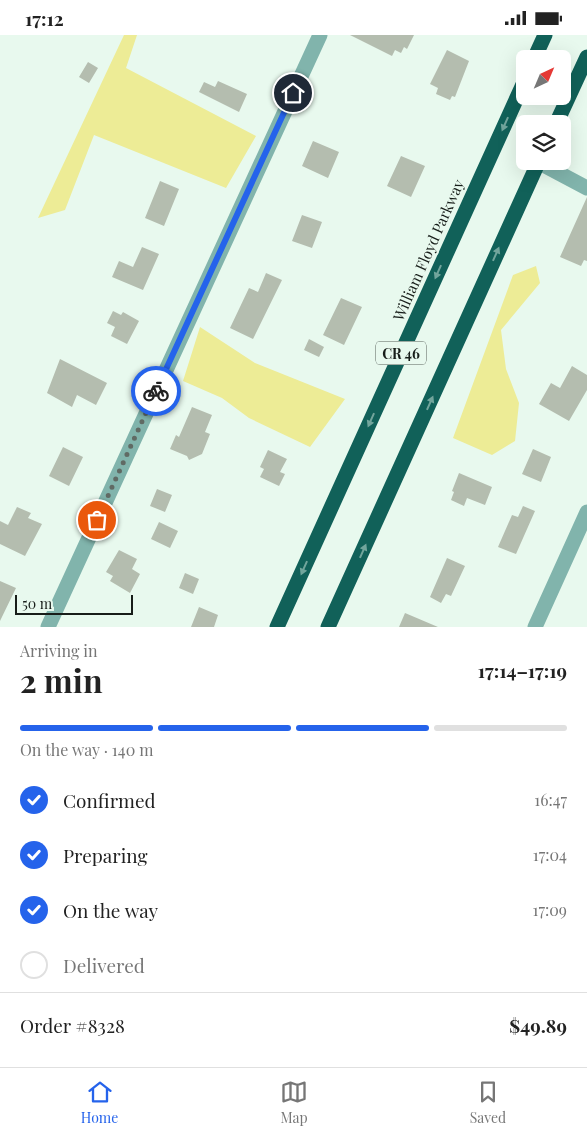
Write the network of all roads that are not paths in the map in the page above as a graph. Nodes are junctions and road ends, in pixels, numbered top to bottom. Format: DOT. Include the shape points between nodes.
graph roads {
  1 [pos="320,35"];
  2 [pos="545,35"];
  3 [pos="538,50"];
  4 [pos="587,57"];
  5 [pos="516,99"];
  6 [pos="560,115"];
  7 [pos="534,170"];
  8 [pos="554,170"];
  9 [pos="587,187"];
  10 [pos="587,512"];
  11 [pos="48,627"];
  12 [pos="277,627"];
  13 [pos="328,627"];
  14 [pos="535,627"];
  1 -- 11 [label="street"];
  2 -- 3 [label="highway"];
  4 -- 6 [label="highway"];
  5 -- 12 [label="highway, William Floyd Parkway / CR 46, one-way"];
  13 -- 7 [label="highway, CR 46, one-way"];
  8 -- 9 [label="street"];
  10 -- 14 [label="street"];
}
